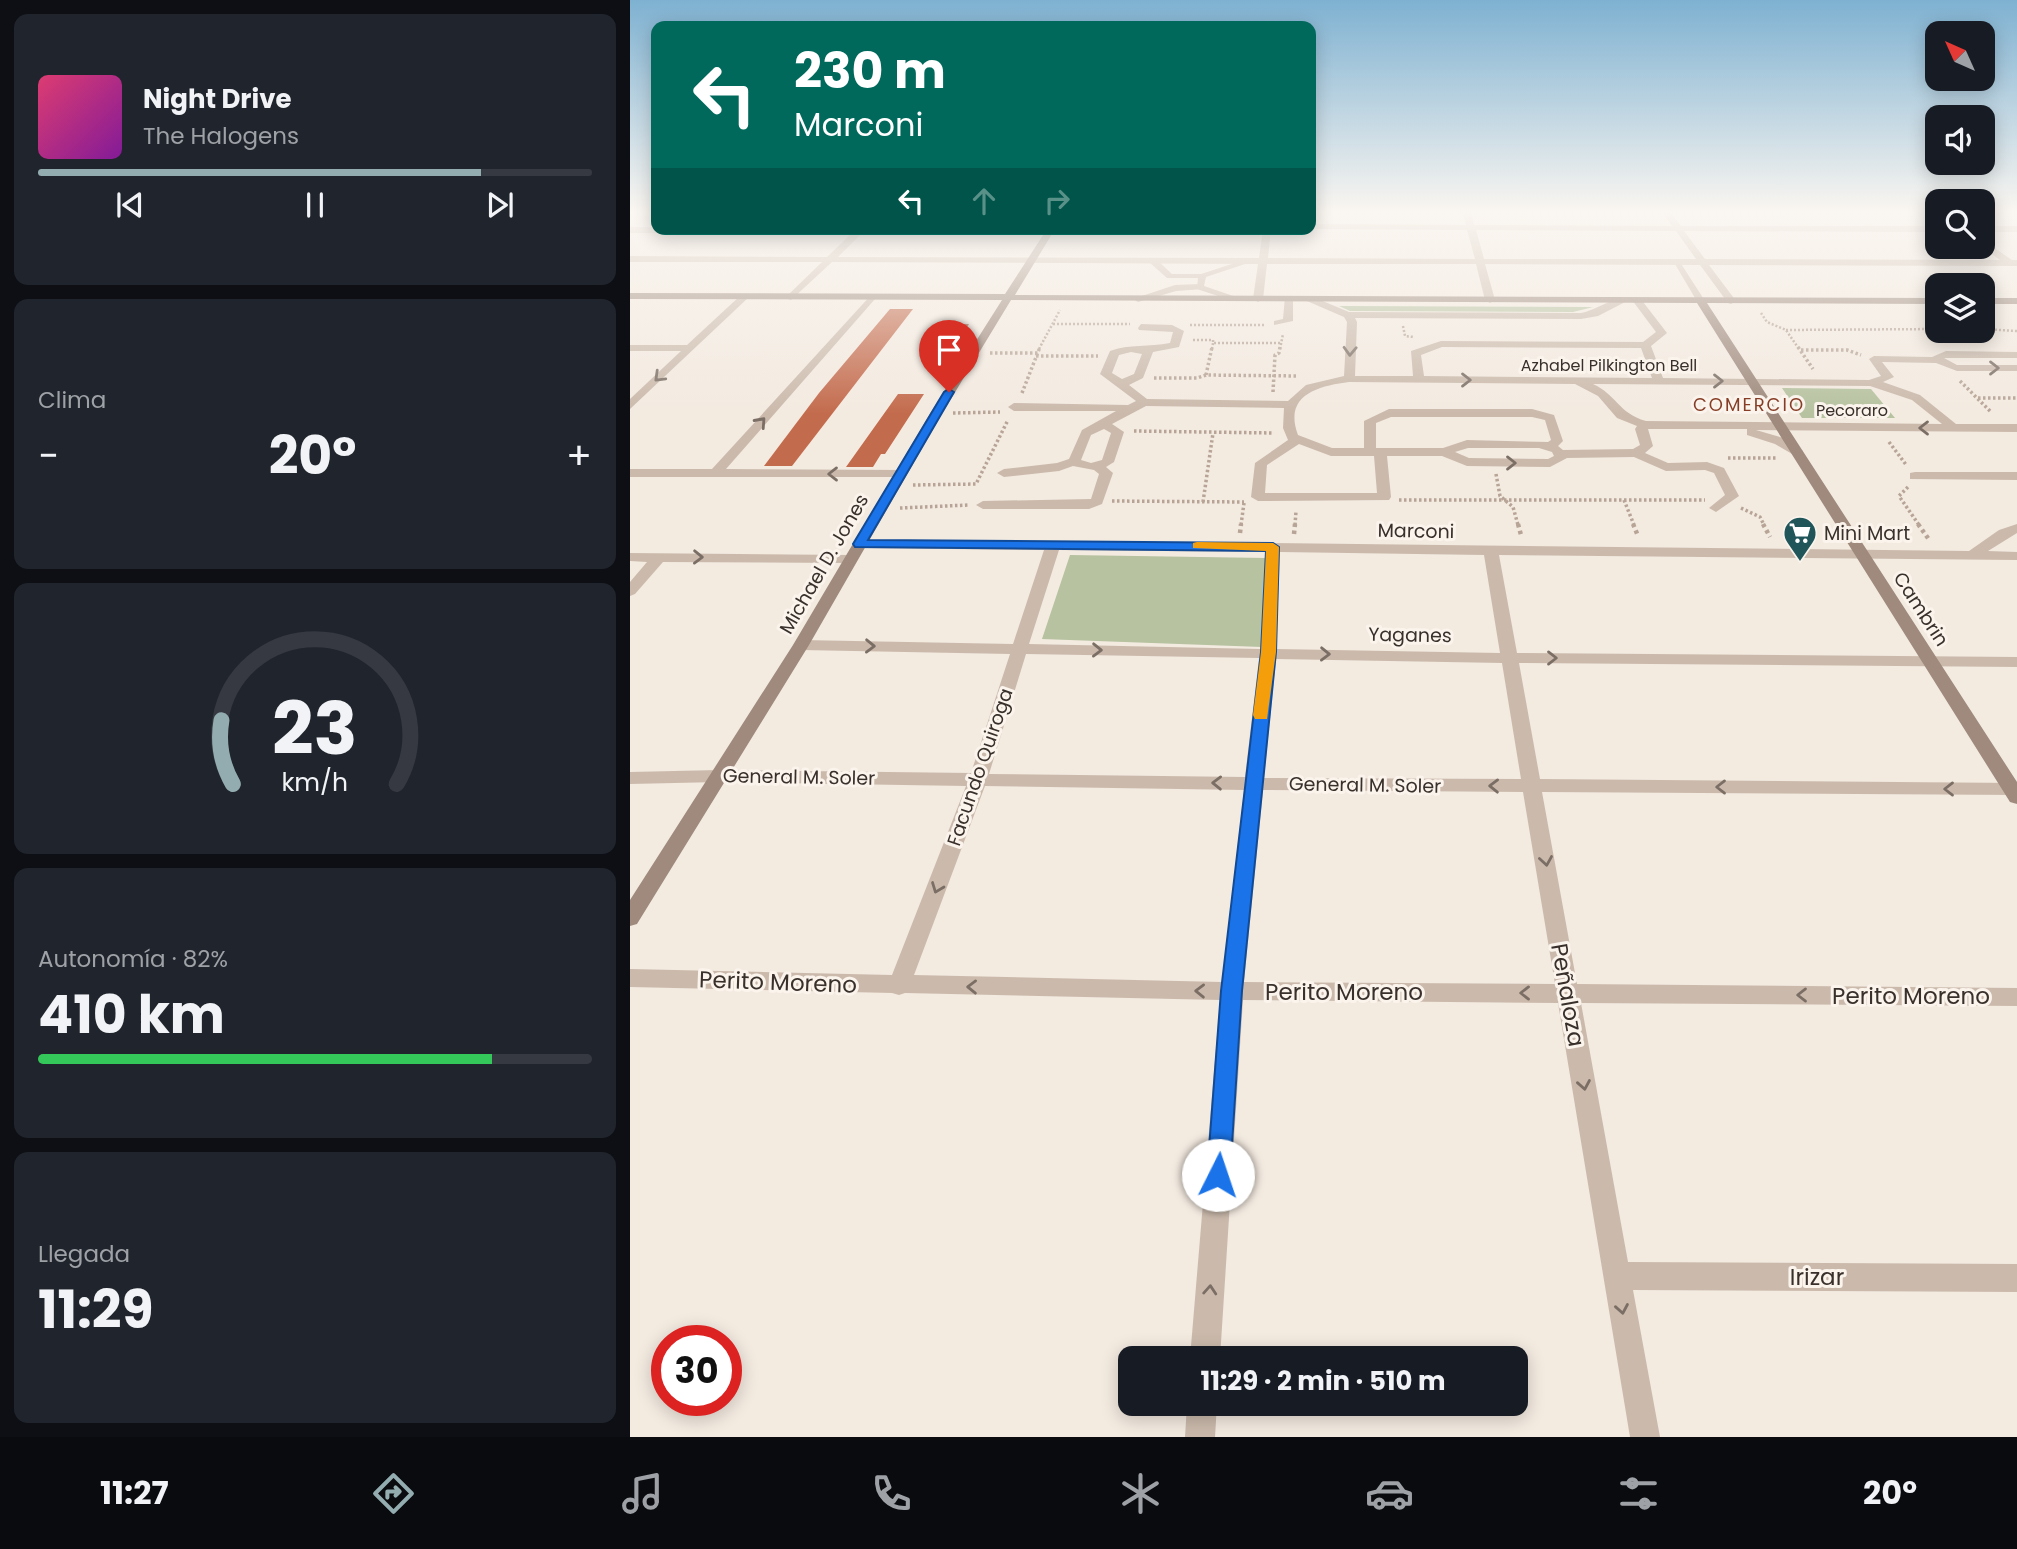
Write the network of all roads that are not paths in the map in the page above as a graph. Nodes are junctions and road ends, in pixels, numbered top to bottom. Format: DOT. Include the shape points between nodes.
graph roads {
  1 [pos="808,280"];
  2 [pos="1020,280"];
  3 [pos="1201,280"];
  4 [pos="1258,280"];
  5 [pos="1485,280"];
  6 [pos="1688,280"];
  7 [pos="1715,280"];
  8 [pos="1200,287"];
  9 [pos="630,296"];
  10 [pos="744,297"];
  11 [pos="791,297"];
  12 [pos="872,297"];
  13 [pos="1008,298"];
  14 [pos="1138,299"];
  15 [pos="1233,299"];
  16 [pos="1258,299"];
  17 [pos="1289,299"];
  18 [pos="1310,299"];
  19 [pos="1490,300"];
  20 [pos="1624,300"];
  21 [pos="1637,300"];
  22 [pos="1701,300"];
  23 [pos="1731,301"];
  24 [pos="1925,301"];
  25 [pos="1995,301"];
  26 [pos="2017,301"];
  27 [pos="1348,315"];
  28 [pos="1145,326"];
  29 [pos="1281,326"];
  30 [pos="1645,345"];
  31 [pos="630,348"];
  32 [pos="689,348"];
  33 [pos="1144,351"];
  34 [pos="2017,355"];
  35 [pos="1940,362"];
  36 [pos="2017,368"];
  37 [pos="1349,379"];
  38 [pos="1419,380"];
  39 [pos="1571,381"];
  40 [pos="1634,381"];
  41 [pos="1659,381"];
  42 [pos="1755,382"];
  43 [pos="1124,383"];
  44 [pos="1870,383"];
  45 [pos="1605,394"];
  46 [pos="1145,402"];
  47 [pos="630,405"];
  48 [pos="1289,405"];
  49 [pos="1014,407"];
  50 [pos="1126,408"];
  51 [pos="1105,425"];
  52 [pos="1645,425"];
  53 [pos="1720,426"];
  54 [pos="1781,427"];
  55 [pos="1954,428"];
  56 [pos="2012,428"];
  57 [pos="1293,436"];
  58 [pos="1555,451"];
  59 [pos="1375,452"];
  60 [pos="1444,452"];
  61 [pos="1636,453"];
  62 [pos="1800,456"];
  63 [pos="1074,461"];
  64 [pos="1097,466"];
  65 [pos="630,473"];
  66 [pos="716,473"];
  67 [pos="1003,473"];
  68 [pos="1915,476"];
  69 [pos="2017,476"];
  70 [pos="898,479"];
  71 [pos="1721,504"];
  72 [pos="983,505"];
  73 [pos="2017,528"];
  74 [pos="1053,545"];
  75 [pos="1284,547"];
  76 [pos="854,552"];
  77 [pos="1491,552"];
  78 [pos="1861,555"];
  79 [pos="1973,555"];
  80 [pos="2017,556"];
  81 [pos="630,557"];
  82 [pos="659,557"];
  83 [pos="630,591"];
  84 [pos="802,645"];
  85 [pos="1020,649"];
  86 [pos="1268,652"];
  87 [pos="1509,658"];
  88 [pos="1930,661"];
  89 [pos="2017,662"];
  90 [pos="719,776"];
  91 [pos="630,778"];
  92 [pos="978,779"];
  93 [pos="1253,784"];
  94 [pos="1533,786"];
  95 [pos="2015,792"];
  96 [pos="630,918"];
  97 [pos="630,978"];
  98 [pos="900,986"];
  99 [pos="1231,991"];
  100 [pos="1568,994"];
  101 [pos="2017,997"];
  102 [pos="1617,1276"];
  103 [pos="2017,1278"];
  104 [pos="1206,1346"];
  105 [pos="1201,1416"];
  106 [pos="1200,1437"];
  107 [pos="1645,1437"];
  1 -- 11 [label="street"];
  2 -- 13 [label="street, Michael D. Jones"];
  3 -- 8 [label="lane"];
  4 -- 16 [label="street"];
  5 -- 19 [label="street"];
  6 -- 22 [label="lane"];
  7 -- 23 [label="street"];
  8 -- 14 [label="street" via="1175,288"];
  8 -- 15 [label="lane"];
  9 -- 10 [label="street"];
  10 -- 11 [label="street"];
  10 -- 32 [label="street"];
  11 -- 12 [label="street"];
  12 -- 13 [label="street"];
  66 -- 12 [label="street, one-way"];
  13 -- 14 [label="street"];
  13 -- 70 [label="street, Michael D. Jones"];
  14 -- 15 [label="street"];
  15 -- 16 [label="street"];
  16 -- 17 [label="street"];
  17 -- 18 [label="street"];
  17 -- 29 [label="street" via="1288,321"];
  18 -- 19 [label="street"];
  18 -- 27 [label="street"];
  19 -- 20 [label="street"];
  20 -- 21 [label="street"];
  20 -- 27 [label="street" via="1581,316"];
  21 -- 22 [label="street"];
  21 -- 30 [label="street" via="1662,333"];
  22 -- 23 [label="street"];
  22 -- 42 [label="street, Cambrin"];
  23 -- 24 [label="street"];
  25 -- 26 [label="street"];
  27 -- 37 [label="street, one-way" via="1352,322"];
  28 -- 33 [label="street" via="1179,331 1175,345"];
  30 -- 38 [label="street" via="1441,344 1415,353"];
  30 -- 41 [label="street"];
  31 -- 32 [label="street"];
  32 -- 47 [label="street, one-way"];
  33 -- 43 [label="street" via="1148,353 1139,376"];
  33 -- 43 [label="street" via="1125,349 1112,356 1106,374"];
  34 -- 35 [label="street" via="1946,354 1937,357"];
  35 -- 36 [label="street, one-way" via="1957,368"];
  35 -- 44 [label="street" via="1874,359 1888,377"];
  37 -- 38 [label="street, Azhabel Pilkington Bell"];
  37 -- 48 [label="street, Azhabel Pilkington Bell" via="1318,383 1295,396"];
  38 -- 39 [label="street, Azhabel Pilkington Bell, one-way"];
  39 -- 40 [label="street, Azhabel Pilkington Bell"];
  39 -- 45 [label="street"];
  40 -- 41 [label="street, Azhabel Pilkington Bell"];
  40 -- 45 [label="street"];
  41 -- 42 [label="street, Azhabel Pilkington Bell, one-way"];
  42 -- 44 [label="street, Azhabel Pilkington Bell"];
  42 -- 54 [label="street, Cambrin"];
  43 -- 46 [label="street"];
  44 -- 55 [label="street, Azhabel Pilkington Bell" via="1914,394"];
  45 -- 52 [label="street" via="1615,412"];
  46 -- 48 [label="street"];
  46 -- 50 [label="street"];
  48 -- 57 [label="street"];
  49 -- 50 [label="street"];
  50 -- 51 [label="street"];
  51 -- 63 [label="street" via="1086,433"];
  51 -- 64 [label="street" via="1118,432 1108,462"];
  52 -- 53 [label="street, Pecoraro"];
  52 -- 61 [label="street" via="1641,429 1647,446"];
  53 -- 54 [label="street, Pecoraro"];
  53 -- 62 [label="street" via="1779,441"];
  55 -- 54 [label="street, Pecoraro, one-way"];
  54 -- 62 [label="street, Cambrin"];
  55 -- 56 [label="street, Pecoraro"];
  57 -- 59 [label="street" via="1331,452"];
  57 -- 59 [label="street" via="1261,463 1258,497 1384,497"];
  58 -- 59 [label="street" via="1558,441 1550,418 1532,412 1389,413 1370,421"];
  58 -- 60 [label="street" via="1541,444 1467,444"];
  60 -- 58 [label="street, one-way" via="1467,461 1550,463 1561,458"];
  58 -- 61 [label="street"];
  59 -- 60 [label="street"];
  61 -- 71 [label="street" via="1666,467 1707,466 1719,471 1732,496"];
  62 -- 78 [label="street, Cambrin"];
  63 -- 64 [label="street" via="1080,466"];
  63 -- 67 [label="street"];
  64 -- 72 [label="street" via="1106,473 1097,501 1090,505"];
  65 -- 66 [label="street"];
  70 -- 66 [label="street, one-way"];
  68 -- 69 [label="street"];
  70 -- 76 [label="street, Michael D. Jones"];
  73 -- 79 [label="street"];
  74 -- 75 [label="street, Marconi"];
  74 -- 76 [label="street, Marconi"];
  74 -- 85 [label="street, Facundo Quiroga"];
  75 -- 77 [label="street, Marconi"];
  75 -- 86 [label="street"];
  82 -- 76 [label="street, Marconi, one-way"];
  76 -- 84 [label="street, Michael D. Jones"];
  77 -- 78 [label="street, Marconi"];
  77 -- 87 [label="street, Peñaloza"];
  78 -- 79 [label="street, Marconi"];
  78 -- 88 [label="street, Cambrin"];
  79 -- 80 [label="street, Marconi"];
  81 -- 82 [label="street, Marconi"];
  82 -- 83 [label="street"];
  84 -- 85 [label="street, Yaganes, one-way"];
  84 -- 90 [label="street, Michael D. Jones"];
  85 -- 86 [label="street, Yaganes, one-way"];
  85 -- 92 [label="street, Facundo Quiroga"];
  86 -- 87 [label="street, Yaganes, one-way"];
  86 -- 93 [label="street"];
  87 -- 88 [label="street, Yaganes, one-way"];
  87 -- 94 [label="street, Peñaloza"];
  88 -- 89 [label="street, Yaganes"];
  88 -- 95 [label="street, Cambrin"];
  90 -- 91 [label="street, General M. Soler"];
  90 -- 92 [label="street, General M. Soler"];
  90 -- 96 [label="street, Michael D. Jones"];
  93 -- 92 [label="street, General M. Soler, one-way"];
  92 -- 98 [label="street, Facundo Quiroga, one-way"];
  94 -- 93 [label="street, General M. Soler, one-way"];
  93 -- 99 [label="street"];
  95 -- 94 [label="street, General M. Soler, one-way"];
  94 -- 100 [label="street, Peñaloza, one-way"];
  97 -- 98 [label="street, Perito Moreno"];
  99 -- 98 [label="street, Perito Moreno, one-way"];
  100 -- 99 [label="street, Perito Moreno, one-way"];
  104 -- 99 [label="street, one-way"];
  101 -- 100 [label="street, Perito Moreno, one-way"];
  100 -- 102 [label="street, Peñaloza, one-way"];
  102 -- 103 [label="street, Irizar"];
  102 -- 107 [label="street, Peñaloza, one-way"];
  105 -- 106 [label="street"];
}
